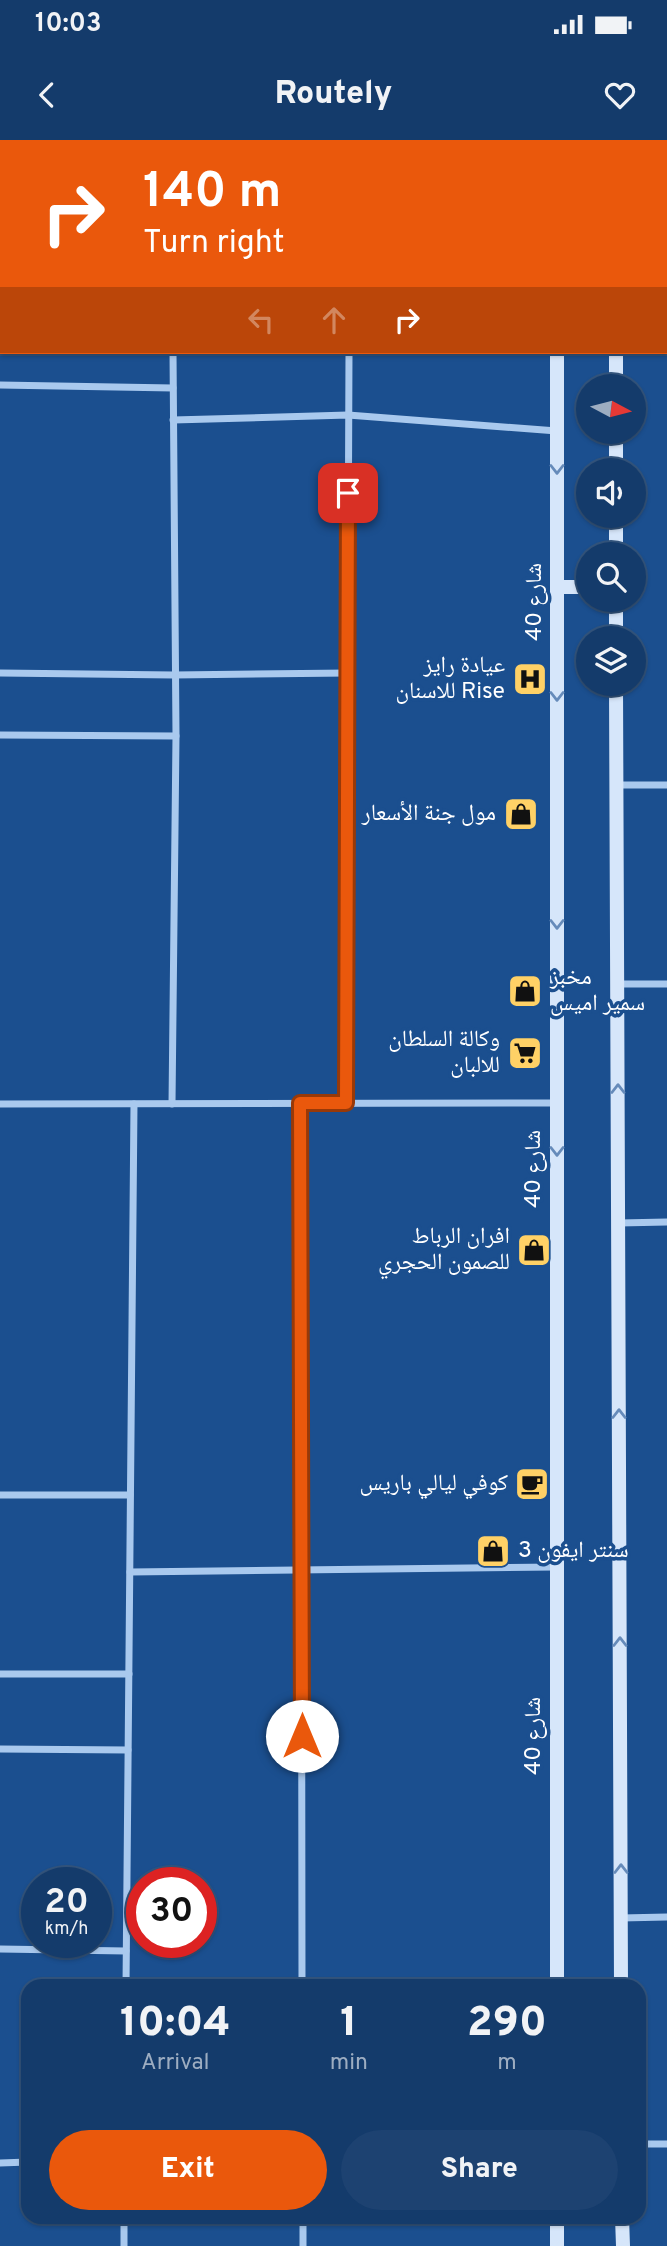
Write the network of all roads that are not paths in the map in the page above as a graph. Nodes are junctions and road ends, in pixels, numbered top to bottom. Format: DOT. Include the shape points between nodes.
graph roads {
  1 [pos="173,354"];
  2 [pos="349,354"];
  3 [pos="557,354"];
  4 [pos="617,354"];
  5 [pos="616,374"];
  6 [pos="0,385"];
  7 [pos="173,388"];
  8 [pos="348,415"];
  9 [pos="173,420"];
  10 [pos="557,431"];
  11 [pos="557,587"];
  12 [pos="576,587"];
  13 [pos="0,673"];
  14 [pos="348,673"];
  15 [pos="174,675"];
  16 [pos="616,696"];
  17 [pos="0,735"];
  18 [pos="176,736"];
  19 [pos="617,785"];
  20 [pos="667,785"];
  21 [pos="618,984"];
  22 [pos="667,984"];
  23 [pos="300,1103"];
  24 [pos="346,1103"];
  25 [pos="557,1103"];
  26 [pos="0,1104"];
  27 [pos="134,1104"];
  28 [pos="172,1104"];
  29 [pos="667,1222"];
  30 [pos="618,1223"];
  31 [pos="0,1495"];
  32 [pos="131,1496"];
  33 [pos="557,1567"];
  34 [pos="302,1569"];
  35 [pos="130,1572"];
  36 [pos="0,1674"];
  37 [pos="129,1674"];
  38 [pos="0,1749"];
  39 [pos="128,1750"];
  40 [pos="127,1867"];
  41 [pos="667,1917"];
  42 [pos="621,1918"];
  43 [pos="0,1949"];
  44 [pos="126,1951"];
  45 [pos="127,1958"];
  46 [pos="126,1979"];
  47 [pos="302,1979"];
  48 [pos="557,1979"];
  49 [pos="621,1979"];
  50 [pos="646,2144"];
  51 [pos="667,2144"];
  52 [pos="0,2162"];
  53 [pos="21,2162"];
  54 [pos="124,2224"];
  55 [pos="303,2224"];
  56 [pos="557,2224"];
  57 [pos="622,2224"];
  58 [pos="124,2246"];
  59 [pos="303,2246"];
  60 [pos="557,2246"];
  61 [pos="622,2246"];
  1 -- 7 [label="street"];
  2 -- 8 [label="street"];
  3 -- 10 [label="main road, شارع 40"];
  4 -- 5 [label="main road"];
  6 -- 7 [label="street"];
  7 -- 9 [label="street"];
  8 -- 9 [label="street"];
  8 -- 10 [label="street"];
  8 -- 14 [label="street"];
  9 -- 15 [label="street"];
  10 -- 11 [label="main road, شارع 40, one-way"];
  11 -- 12 [label="main road"];
  11 -- 25 [label="main road, شارع 40, one-way"];
  13 -- 15 [label="street"];
  14 -- 15 [label="street"];
  14 -- 24 [label="street"];
  15 -- 18 [label="street"];
  16 -- 19 [label="main road"];
  17 -- 18 [label="street"];
  18 -- 28 [label="street"];
  19 -- 20 [label="street"];
  19 -- 21 [label="main road"];
  21 -- 22 [label="street"];
  30 -- 21 [label="main road, one-way"];
  23 -- 24 [label="street"];
  23 -- 28 [label="street"];
  23 -- 34 [label="street"];
  24 -- 25 [label="street"];
  25 -- 33 [label="main road, شارع 40, one-way"];
  26 -- 27 [label="street"];
  27 -- 28 [label="street"];
  27 -- 32 [label="street"];
  29 -- 30 [label="street"];
  42 -- 30 [label="main road, one-way"];
  31 -- 32 [label="street"];
  32 -- 35 [label="street"];
  33 -- 34 [label="street"];
  33 -- 48 [label="main road, شارع 40"];
  34 -- 35 [label="street"];
  34 -- 47 [label="street"];
  35 -- 37 [label="street"];
  36 -- 37 [label="street"];
  37 -- 39 [label="street"];
  38 -- 39 [label="street"];
  39 -- 40 [label="street"];
  41 -- 42 [label="street"];
  42 -- 49 [label="main road"];
  43 -- 44 [label="street"];
  45 -- 46 [label="street"];
  50 -- 51 [label="street"];
  52 -- 53 [label="street"];
  54 -- 58 [label="street"];
  55 -- 59 [label="street"];
  56 -- 60 [label="main road"];
  57 -- 61 [label="main road"];
}
